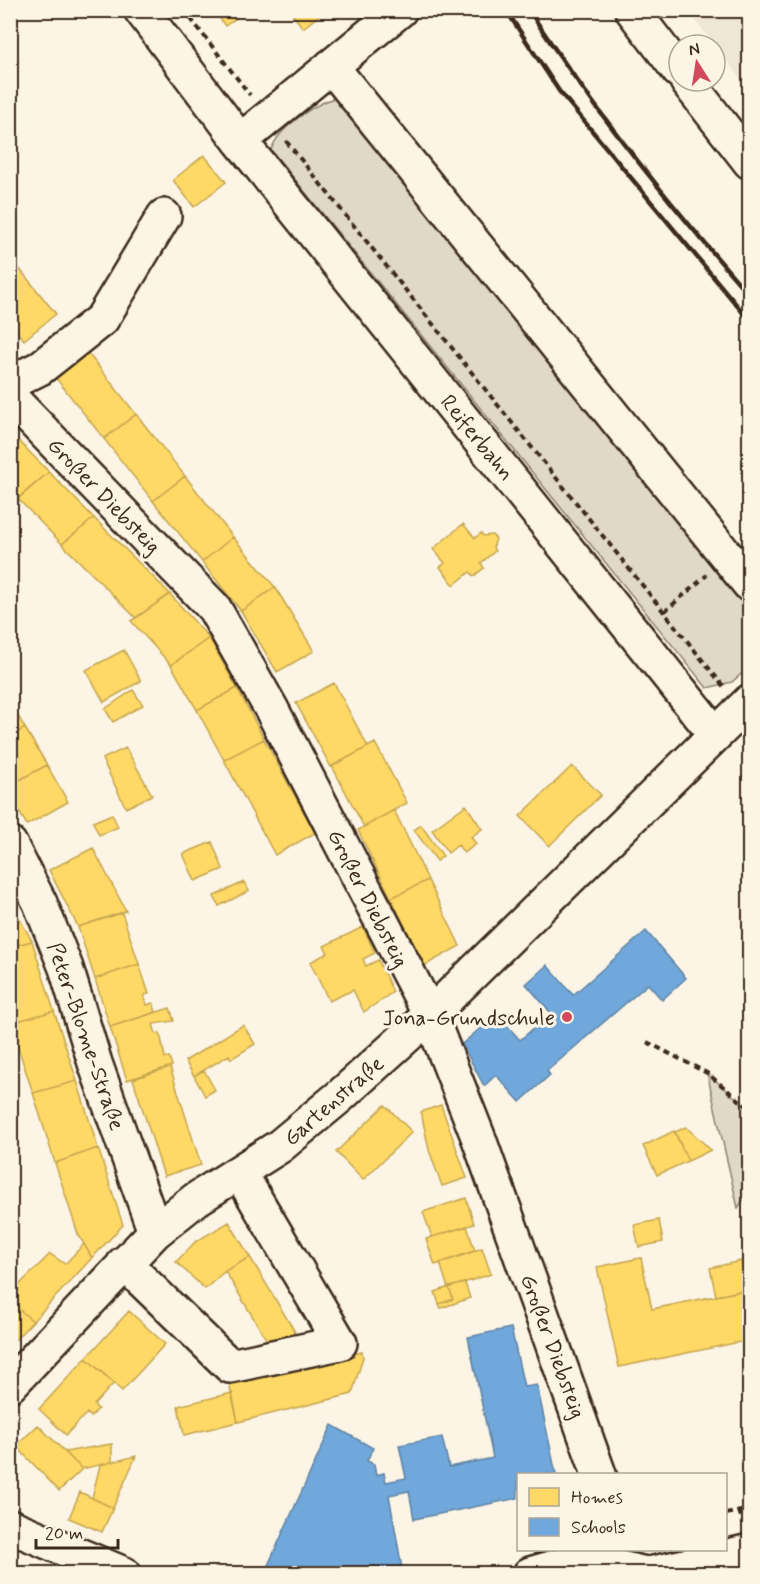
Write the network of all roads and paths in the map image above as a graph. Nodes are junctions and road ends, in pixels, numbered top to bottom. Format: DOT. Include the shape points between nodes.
graph roads {
  1 [pos="141,10"];
  2 [pos="184,10"];
  3 [pos="400,10"];
  4 [pos="632,10"];
  5 [pos="667,55"];
  6 [pos="331,66"];
  7 [pos="696,93"];
  8 [pos="267,118"];
  9 [pos="240,141"];
  10 [pos="750,162"];
  11 [pos="164,216"];
  12 [pos="10,383"];
  13 [pos="10,397"];
  14 [pos="727,558"];
  15 [pos="750,585"];
  16 [pos="664,612"];
  17 [pos="746,705"];
  18 [pos="715,734"];
  19 [pos="10,844"];
  20 [pos="430,1015"];
  21 [pos="647,1042"];
  22 [pos="750,1109"];
  23 [pos="240,1173"];
  24 [pos="155,1232"];
  25 [pos="124,1263"];
  26 [pos="10,1385"];
  27 [pos="599,1473"];
  28 [pos="750,1509"];
  29 [pos="727,1514"];
  30 [pos="10,1526"];
  31 [pos="750,1551"];
  32 [pos="621,1564"];
  33 [pos="124,1574"];
  34 [pos="530,1574"];
  1 -- 9 [label="street, Reiferbahn"];
  2 -- 8 [label="path"];
  3 -- 6 [label="street"];
  4 -- 5 [label="street"];
  6 -- 8 [label="street"];
  6 -- 14 [label="street"];
  7 -- 10 [label="street"];
  8 -- 9 [label="street"];
  8 -- 16 [label="path"];
  9 -- 18 [label="street, Reiferbahn"];
  11 -- 12 [label="street" via="102,319 40,368"];
  13 -- 20 [label="street, Großer Diebsteig" via="214,608 272,710"];
  14 -- 15 [label="street"];
  14 -- 16 [label="path"];
  16 -- 17 [label="path"];
  17 -- 18 [label="street, Gartenstraße"];
  18 -- 20 [label="street, Gartenstraße"];
  19 -- 24 [label="street, Peter-Blome-Straße" via="40,903 66,968"];
  20 -- 23 [label="street, Gartenstraße" via="339,1097"];
  20 -- 27 [label="street, Großer Diebsteig" via="479,1139"];
  21 -- 22 [label="path" via="706,1073"];
  23 -- 24 [label="street, Gartenstraße" via="195,1200"];
  23 -- 25 [label="street" via="340,1343 230,1366"];
  24 -- 25 [label="street, Gartenstraße"];
  25 -- 26 [label="street, Gartenstraße"];
  28 -- 29 [label="path"];
  30 -- 33 [label="street"];
  31 -- 32 [label="street"];
  32 -- 34 [label="street"];
}
